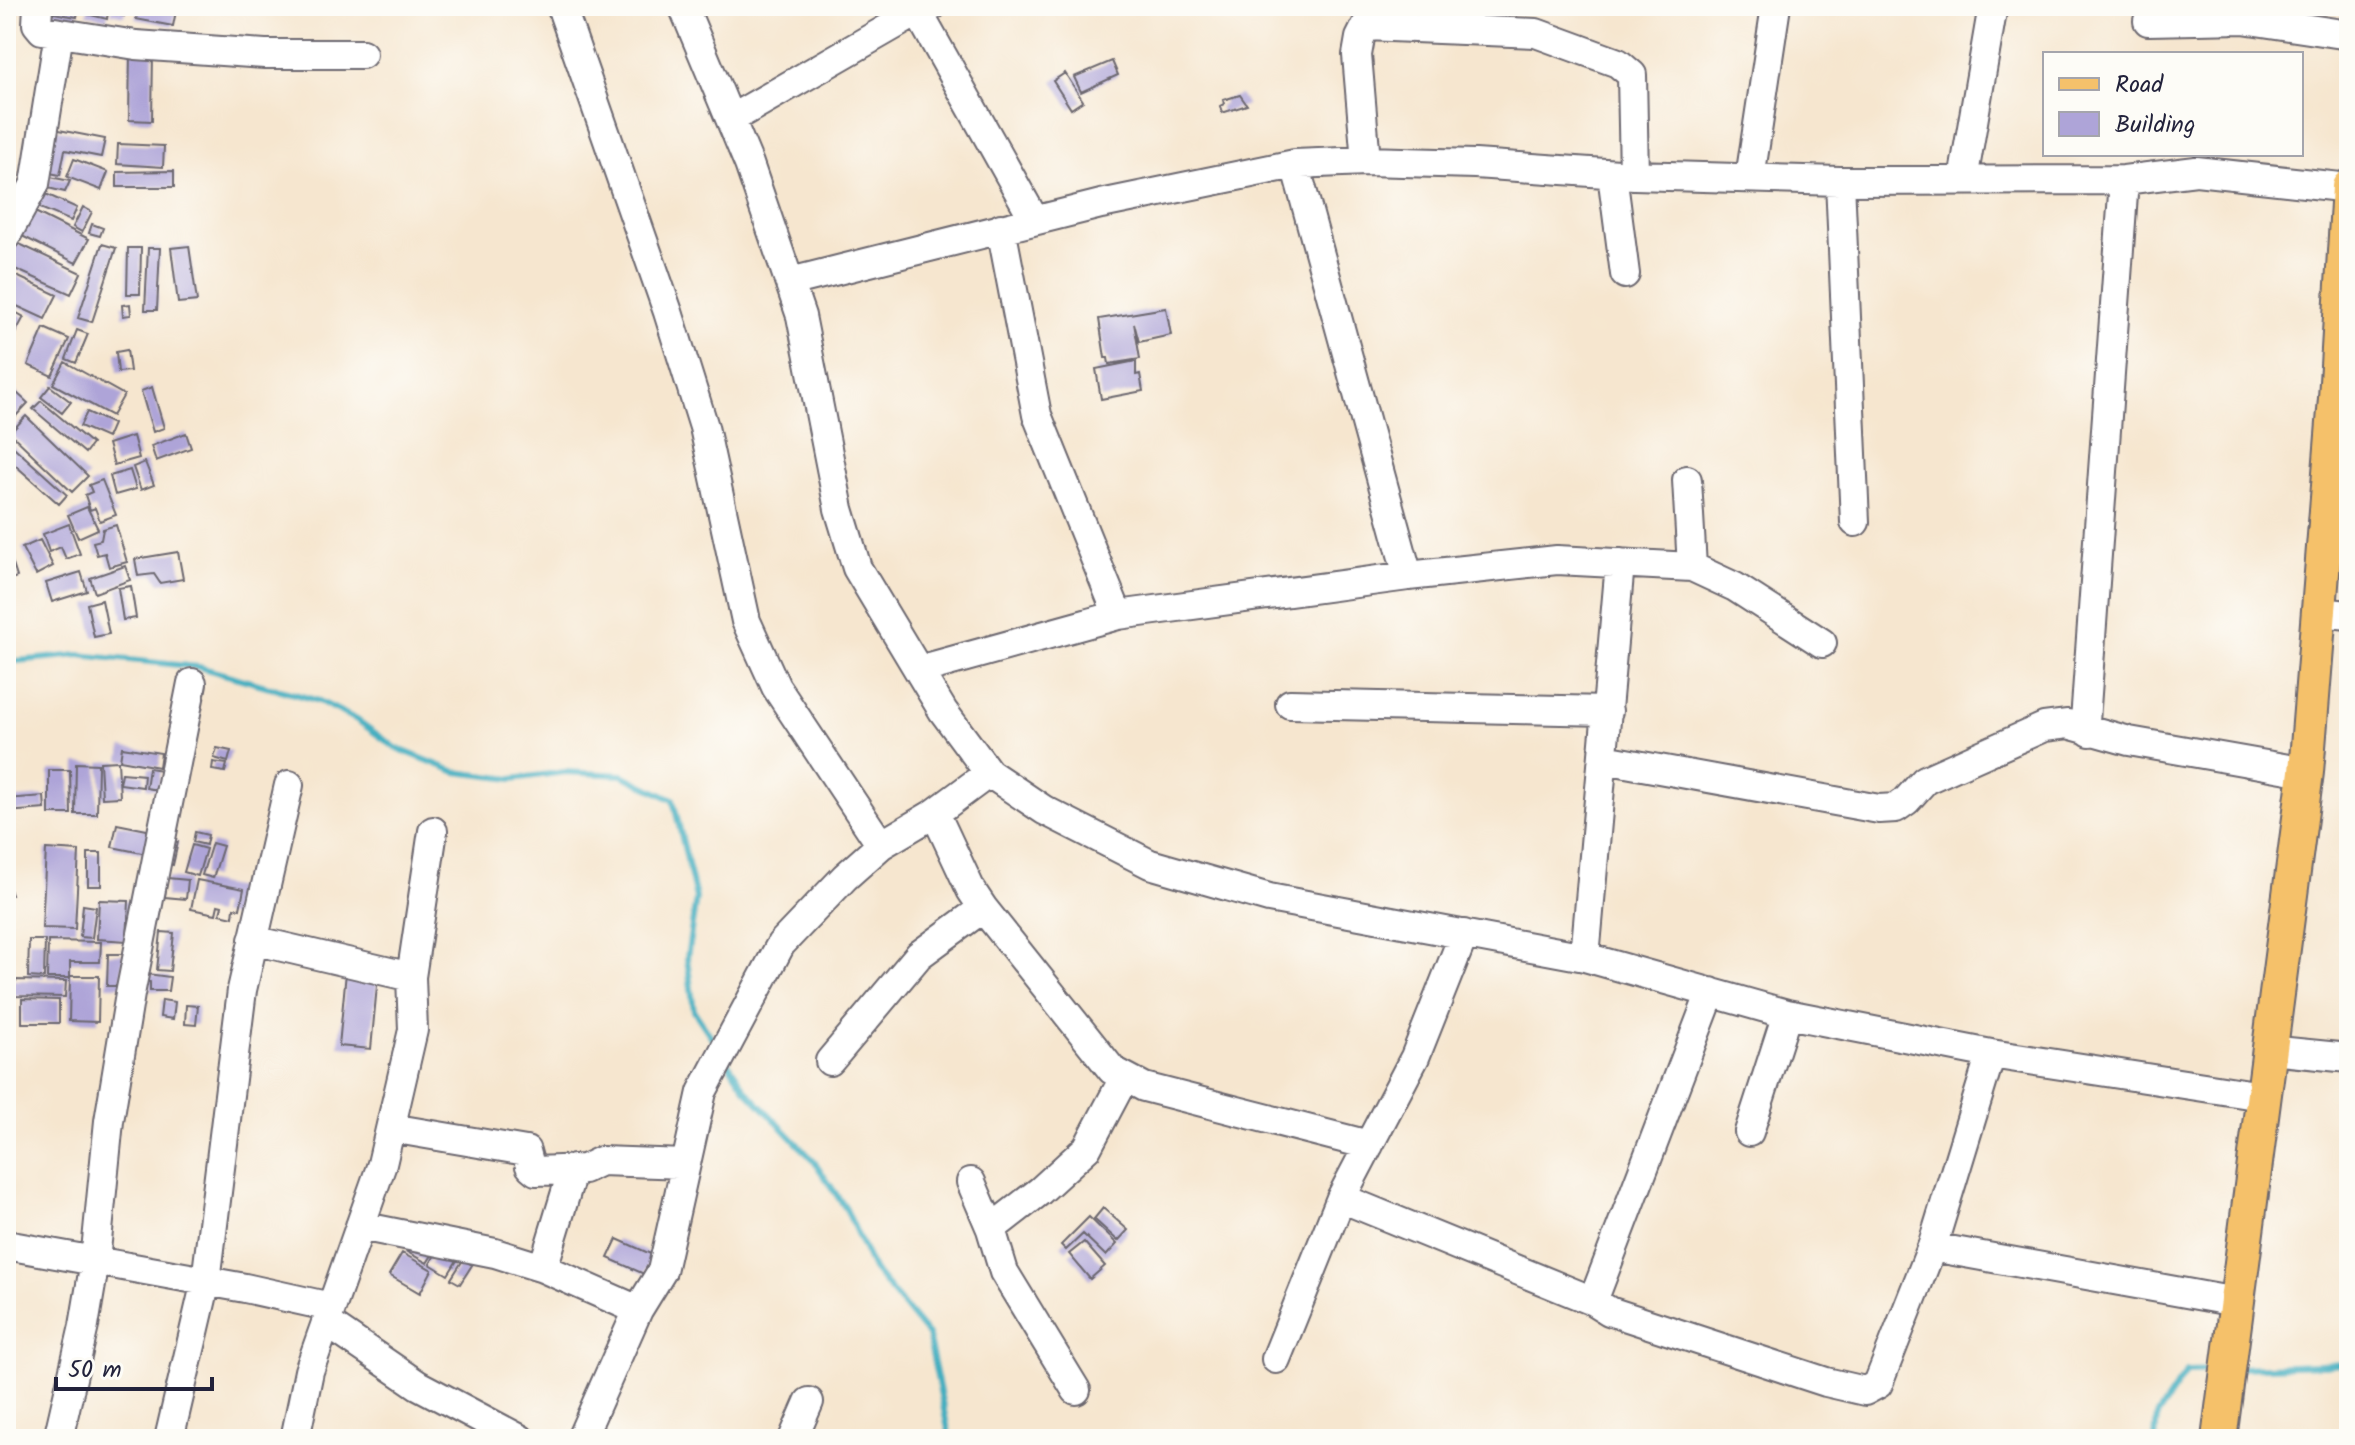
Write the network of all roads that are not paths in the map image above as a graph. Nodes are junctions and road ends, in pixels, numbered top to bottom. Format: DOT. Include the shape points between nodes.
graph roads {
  1 [pos="38,6"];
  2 [pos="561,6"];
  3 [pos="683,6"];
  4 [pos="1776,6"];
  5 [pos="1993,6"];
  6 [pos="925,9"];
  7 [pos="1371,16"];
  8 [pos="2148,21"];
  9 [pos="59,33"];
  10 [pos="2349,35"];
  11 [pos="362,54"];
  12 [pos="731,119"];
  13 [pos="1366,161"];
  14 [pos="1295,164"];
  15 [pos="1623,174"];
  16 [pos="1750,178"];
  17 [pos="1963,180"];
  18 [pos="2124,180"];
  19 [pos="1840,181"];
  20 [pos="2349,187"];
  21 [pos="1034,219"];
  22 [pos="1001,228"];
  23 [pos="6,236"];
  24 [pos="1625,274"];
  25 [pos="790,282"];
  26 [pos="2343,399"];
  27 [pos="1687,480"];
  28 [pos="1855,522"];
  29 [pos="1620,563"];
  30 [pos="1692,567"];
  31 [pos="1408,576"];
  32 [pos="2334,613"];
  33 [pos="1118,615"];
  34 [pos="1822,643"];
  35 [pos="919,670"];
  36 [pos="192,683"];
  37 [pos="1290,704"];
  38 [pos="1608,711"];
  39 [pos="2090,732"];
  40 [pos="1604,759"];
  41 [pos="2306,772"];
  42 [pos="989,773"];
  43 [pos="289,785"];
  44 [pos="935,813"];
  45 [pos="433,831"];
  46 [pos="881,845"];
  47 [pos="983,908"];
  48 [pos="1464,934"];
  49 [pos="253,940"];
  50 [pos="1585,957"];
  51 [pos="411,977"];
  52 [pos="1711,992"];
  53 [pos="1787,1014"];
  54 [pos="2269,1050"];
  55 [pos="1991,1054"];
  56 [pos="2349,1058"];
  57 [pos="830,1061"];
  58 [pos="1124,1078"];
  59 [pos="2262,1096"];
  60 [pos="391,1128"];
  61 [pos="1749,1132"];
  62 [pos="1369,1145"];
  63 [pos="685,1164"];
  64 [pos="573,1169"];
  65 [pos="971,1182"];
  66 [pos="1341,1198"];
  67 [pos="360,1226"];
  68 [pos="991,1229"];
  69 [pos="6,1245"];
  70 [pos="1932,1247"];
  71 [pos="95,1261"];
  72 [pos="543,1268"];
  73 [pos="206,1281"];
  74 [pos="1593,1301"];
  75 [pos="2236,1302"];
  76 [pos="638,1310"];
  77 [pos="328,1314"];
  78 [pos="1276,1359"];
  79 [pos="1076,1390"];
  80 [pos="809,1402"];
  81 [pos="58,1439"];
  82 [pos="169,1439"];
  83 [pos="295,1439"];
  84 [pos="520,1439"];
  85 [pos="581,1439"];
  86 [pos="793,1439"];
  87 [pos="2219,1439"];
  1 -- 9 [label="street" via="37,24"];
  2 -- 46 [label="street" via="704,427 746,621 776,687"];
  3 -- 12 [label="street"];
  4 -- 16 [label="street"];
  5 -- 17 [label="street"];
  6 -- 12 [label="street"];
  6 -- 21 [label="street"];
  7 -- 13 [label="street" via="1357,55"];
  7 -- 15 [label="street" via="1536,33 1618,63 1632,75"];
  8 -- 10 [label="street" via="2243,19"];
  9 -- 11 [label="street" via="136,45 265,54"];
  9 -- 23 [label="street" via="35,184"];
  12 -- 25 [label="street"];
  13 -- 14 [label="street"];
  13 -- 15 [label="street"];
  14 -- 21 [label="street"];
  14 -- 31 [label="street"];
  15 -- 16 [label="street"];
  15 -- 24 [label="street"];
  16 -- 19 [label="street"];
  17 -- 18 [label="street"];
  17 -- 19 [label="street"];
  18 -- 20 [label="street" via="2196,171"];
  18 -- 39 [label="street" via="2085,721"];
  19 -- 28 [label="street"];
  20 -- 26 [label="main road"];
  21 -- 22 [label="street"];
  22 -- 25 [label="street"];
  22 -- 33 [label="street" via="1037,415"];
  25 -- 35 [label="street" via="839,509 857,568"];
  26 -- 32 [label="main road"];
  27 -- 30 [label="street"];
  29 -- 30 [label="street"];
  29 -- 31 [label="street" via="1557,560"];
  29 -- 38 [label="street"];
  30 -- 34 [label="street" via="1735,587"];
  31 -- 33 [label="street"];
  32 -- 41 [label="main road"];
  33 -- 35 [label="street"];
  35 -- 42 [label="street"];
  36 -- 71 [label="street" via="130,994 109,1121"];
  37 -- 38 [label="street"];
  38 -- 40 [label="street"];
  39 -- 40 [label="street" via="2068,724 2044,727 1925,780 1896,808 1879,809"];
  39 -- 41 [label="street"];
  40 -- 50 [label="street"];
  41 -- 54 [label="main road"];
  42 -- 44 [label="street"];
  42 -- 48 [label="street" via="1044,810 1150,864 1269,898"];
  43 -- 49 [label="street"];
  44 -- 46 [label="street"];
  44 -- 47 [label="street"];
  45 -- 51 [label="street"];
  46 -- 63 [label="street" via="781,944 702,1092"];
  47 -- 57 [label="street" via="919,955"];
  47 -- 58 [label="street" via="1112,1070"];
  48 -- 50 [label="street"];
  48 -- 62 [label="street" via="1415,1057"];
  49 -- 51 [label="street"];
  49 -- 73 [label="street" via="242,990"];
  50 -- 52 [label="street"];
  51 -- 60 [label="street" via="413,1030"];
  52 -- 53 [label="street"];
  52 -- 74 [label="street"];
  53 -- 55 [label="street"];
  53 -- 61 [label="street"];
  54 -- 56 [label="street"];
  54 -- 59 [label="main road"];
  55 -- 59 [label="street"];
  55 -- 70 [label="street"];
  58 -- 62 [label="street"];
  58 -- 68 [label="street" via="1087,1148"];
  59 -- 75 [label="main road"];
  60 -- 64 [label="street" via="526,1151 536,1171"];
  60 -- 67 [label="street"];
  62 -- 66 [label="street"];
  63 -- 64 [label="street" via="601,1161 589,1169"];
  63 -- 76 [label="street" via="662,1271"];
  64 -- 72 [label="street"];
  65 -- 68 [label="street"];
  66 -- 74 [label="street"];
  66 -- 78 [label="street"];
  67 -- 72 [label="street"];
  67 -- 77 [label="street"];
  68 -- 79 [label="street" via="1004,1272"];
  69 -- 71 [label="street"];
  70 -- 74 [label="street" via="1878,1384 1865,1391 1609,1311"];
  70 -- 75 [label="street"];
  71 -- 73 [label="street"];
  71 -- 81 [label="street"];
  72 -- 76 [label="street"];
  73 -- 77 [label="street"];
  73 -- 82 [label="street"];
  75 -- 87 [label="main road"];
  76 -- 85 [label="street"];
  77 -- 83 [label="street"];
  77 -- 84 [label="street" via="418,1385"];
  80 -- 86 [label="street"];
}
